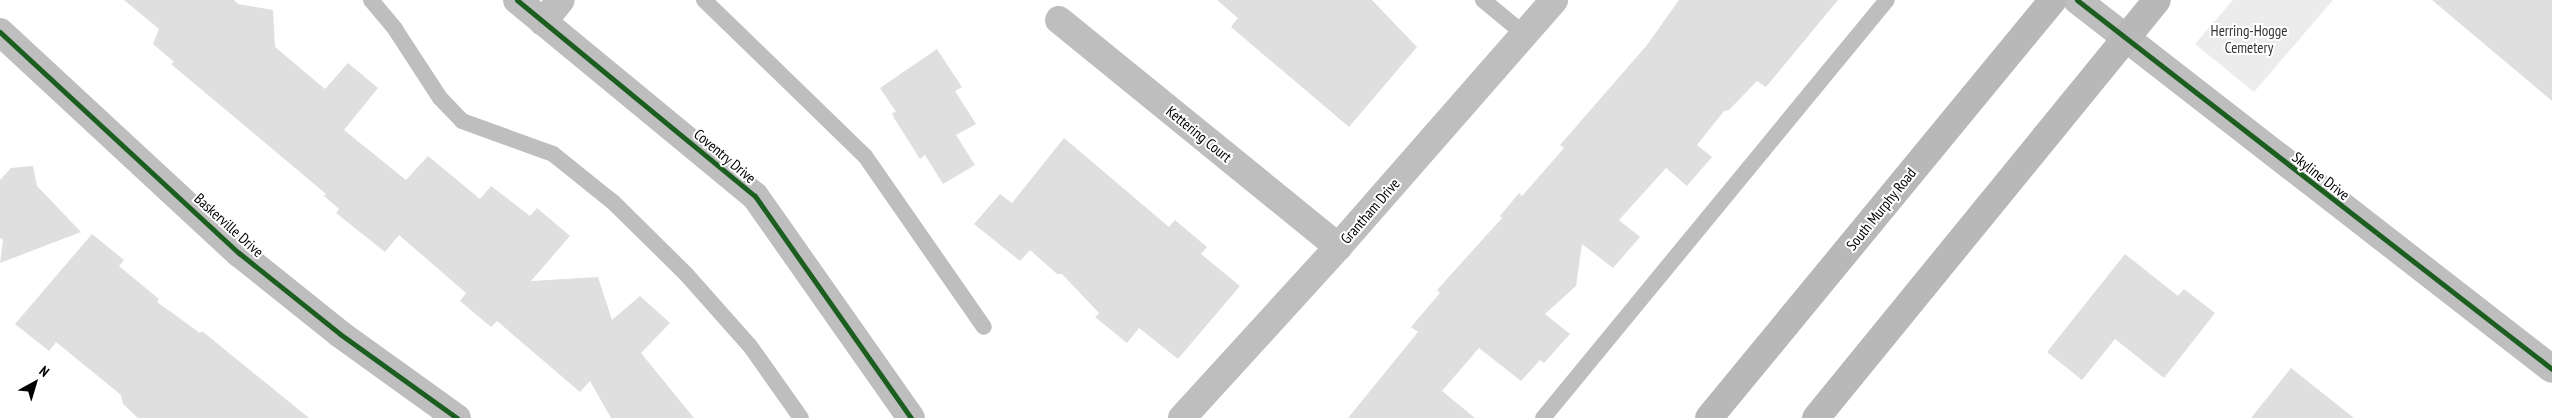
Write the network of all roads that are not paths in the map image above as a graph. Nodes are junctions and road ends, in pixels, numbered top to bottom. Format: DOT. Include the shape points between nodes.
graph roads {
  1 [pos="371,0"];
  2 [pos="517,0"];
  3 [pos="561,0"];
  4 [pos="704,0"];
  5 [pos="1483,0"];
  6 [pos="1554,0"];
  7 [pos="1887,0"];
  8 [pos="2052,0"];
  9 [pos="2077,0"];
  10 [pos="2158,0"];
  11 [pos="1059,20"];
  12 [pos="543,22"];
  13 [pos="0,32"];
  14 [pos="1524,34"];
  15 [pos="2125,39"];
  16 [pos="1338,247"];
  17 [pos="984,327"];
  18 [pos="2552,369"];
  19 [pos="457,418"];
  20 [pos="801,418"];
  21 [pos="912,418"];
  22 [pos="1182,418"];
  23 [pos="1543,418"];
  24 [pos="1709,418"];
  25 [pos="1816,418"];
  1 -- 20 [label="lane" via="395,29 440,98 462,121 553,154 613,202 686,274 750,346"];
  2 -- 12 [label="street, Coventry Drive"];
  3 -- 12 [label="street"];
  4 -- 17 [label="lane" via="865,156"];
  5 -- 14 [label="lane"];
  6 -- 14 [label="street, Grantham Drive"];
  7 -- 23 [label="lane"];
  8 -- 24 [label="main road, South Murphy Road"];
  9 -- 15 [label="street, Skyline Drive"];
  10 -- 15 [label="main road"];
  11 -- 16 [label="street, Kettering Court"];
  12 -- 21 [label="street, Coventry Drive" via="755,196"];
  13 -- 19 [label="street, Baskerville Drive" via="239,253 340,334"];
  14 -- 16 [label="street, Grantham Drive"];
  15 -- 18 [label="street, Skyline Drive"];
  15 -- 25 [label="main road"];
  16 -- 22 [label="street, Grantham Drive"];
}
